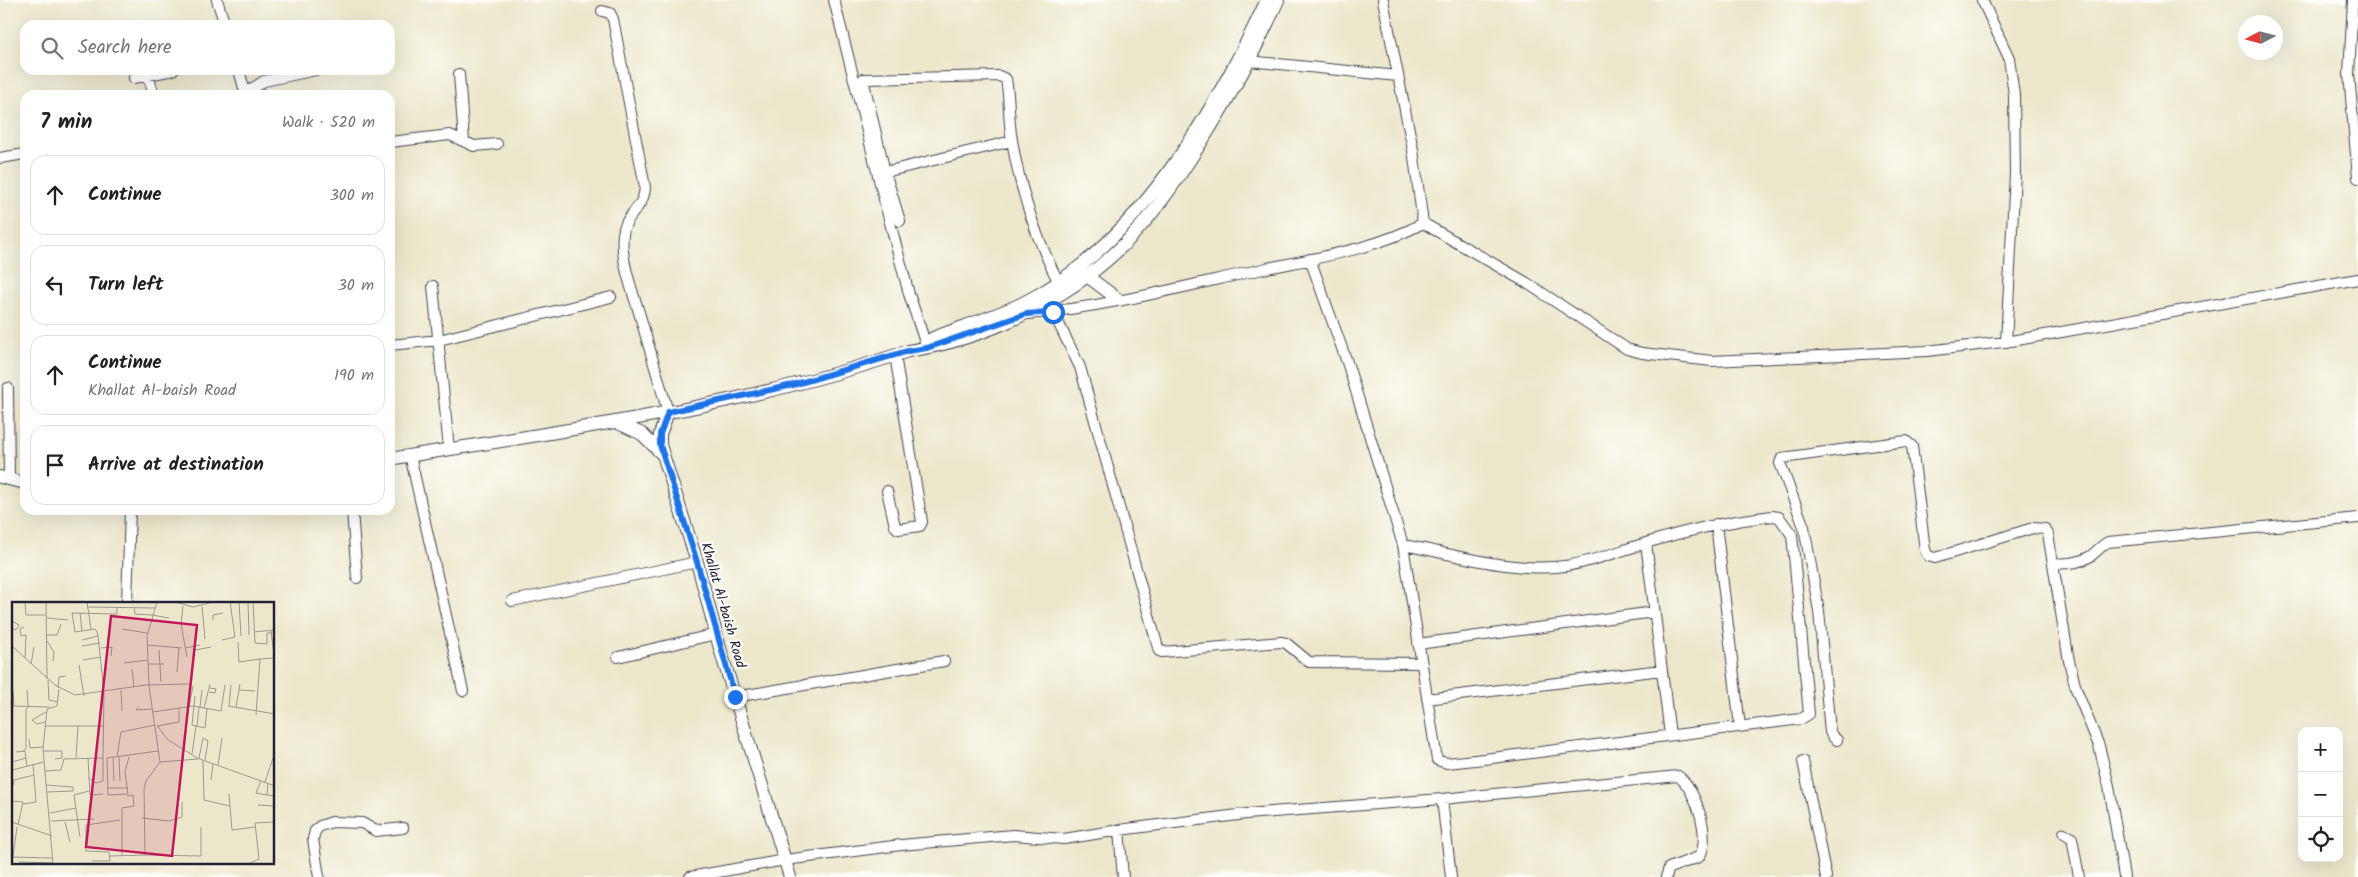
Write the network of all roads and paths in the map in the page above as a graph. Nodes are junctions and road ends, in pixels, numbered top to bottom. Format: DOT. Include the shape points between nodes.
graph roads {
  1 [pos="218,0"];
  2 [pos="834,0"];
  3 [pos="1267,0"];
  4 [pos="1278,0"];
  5 [pos="1383,0"];
  6 [pos="1982,0"];
  7 [pos="2353,0"];
  8 [pos="602,11"];
  9 [pos="223,20"];
  10 [pos="1249,61"];
  11 [pos="459,74"];
  12 [pos="152,75"];
  13 [pos="240,75"];
  14 [pos="292,75"];
  15 [pos="148,76"];
  16 [pos="1398,76"];
  17 [pos="134,78"];
  18 [pos="1229,86"];
  19 [pos="152,90"];
  20 [pos="243,90"];
  21 [pos="249,90"];
  22 [pos="395,141"];
  23 [pos="464,141"];
  24 [pos="1012,141"];
  25 [pos="497,144"];
  26 [pos="20,155"];
  27 [pos="0,158"];
  28 [pos="2357,163"];
  29 [pos="885,172"];
  30 [pos="2358,178"];
  31 [pos="1151,205"];
  32 [pos="900,221"];
  33 [pos="1423,223"];
  34 [pos="1310,259"];
  35 [pos="1087,276"];
  36 [pos="2358,280"];
  37 [pos="434,286"];
  38 [pos="1061,286"];
  39 [pos="611,297"];
  40 [pos="1120,300"];
  41 [pos="1053,312"];
  42 [pos="1026,314"];
  43 [pos="439,340"];
  44 [pos="2006,342"];
  45 [pos="395,344"];
  46 [pos="926,345"];
  47 [pos="895,355"];
  48 [pos="8,388"];
  49 [pos="668,412"];
  50 [pos="614,422"];
  51 [pos="449,449"];
  52 [pos="410,455"];
  53 [pos="664,456"];
  54 [pos="395,458"];
  55 [pos="5,478"];
  56 [pos="20,481"];
  57 [pos="887,491"];
  58 [pos="130,515"];
  59 [pos="352,515"];
  60 [pos="2358,518"];
  61 [pos="1716,524"];
  62 [pos="1646,543"];
  63 [pos="1403,545"];
  64 [pos="697,562"];
  65 [pos="2053,562"];
  66 [pos="357,578"];
  67 [pos="512,601"];
  68 [pos="127,602"];
  69 [pos="1654,612"];
  70 [pos="716,634"];
  71 [pos="1418,644"];
  72 [pos="618,657"];
  73 [pos="944,661"];
  74 [pos="1421,663"];
  75 [pos="1661,670"];
  76 [pos="463,690"];
  77 [pos="735,697"];
  78 [pos="1426,700"];
  79 [pos="1740,727"];
  80 [pos="1670,735"];
  81 [pos="1837,740"];
  82 [pos="1803,761"];
  83 [pos="1442,799"];
  84 [pos="403,828"];
  85 [pos="1119,830"];
  86 [pos="2064,832"];
  87 [pos="785,860"];
  88 [pos="319,877"];
  89 [pos="690,877"];
  90 [pos="790,877"];
  91 [pos="1123,877"];
  92 [pos="1451,877"];
  93 [pos="1666,877"];
  94 [pos="1826,877"];
  95 [pos="2079,877"];
  96 [pos="2124,877"];
  1 -- 9 [label="street"];
  2 -- 46 [label="street" via="909,294"];
  3 -- 18 [label="street"];
  4 -- 10 [label="street"];
  5 -- 16 [label="street"];
  6 -- 44 [label="street" via="2009,58 2015,111 2012,254"];
  7 -- 28 [label="street" via="2349,74"];
  8 -- 49 [label="street" via="610,13 613,19 645,187 643,201 626,221 622,236 628,277"];
  10 -- 16 [label="street"];
  10 -- 18 [label="street"];
  11 -- 23 [label="street"];
  12 -- 15 [label="street"];
  13 -- 20 [label="street"];
  14 -- 21 [label="street" via="264,81"];
  15 -- 17 [label="street"];
  15 -- 19 [label="street"];
  16 -- 33 [label="street"];
  18 -- 31 [label="street" via="1178,178"];
  22 -- 23 [label="street" via="450,135"];
  23 -- 25 [label="street" via="474,146"];
  24 -- 29 [label="street"];
  24 -- 29 [label="street" via="1007,83 1003,76 866,77 862,81"];
  24 -- 38 [label="street" via="1036,234"];
  26 -- 27 [label="street"];
  28 -- 30 [label="street"];
  29 -- 32 [label="street"];
  31 -- 35 [label="street" via="1117,251"];
  31 -- 38 [label="street"];
  33 -- 34 [label="street" via="1388,240"];
  33 -- 44 [label="street" via="1527,283 1626,349 1642,353 1734,361 1908,352"];
  34 -- 40 [label="street"];
  34 -- 63 [label="street" via="1348,365"];
  35 -- 38 [label="street"];
  35 -- 40 [label="street"];
  36 -- 44 [label="street"];
  37 -- 43 [label="street"];
  38 -- 42 [label="street"];
  38 -- 46 [label="street"];
  39 -- 43 [label="street"];
  40 -- 41 [label="street"];
  41 -- 42 [label="street"];
  41 -- 74 [label="street" via="1080,366 1159,650 1281,642 1309,662"];
  42 -- 46 [label="street"];
  43 -- 45 [label="street"];
  43 -- 51 [label="street"];
  46 -- 47 [label="street"];
  47 -- 49 [label="street" via="793,385"];
  47 -- 57 [label="street" via="922,522 920,526 898,529 895,526"];
  48 -- 55 [label="street"];
  49 -- 50 [label="street"];
  49 -- 53 [label="street, Khallat Al-baish Road" via="660,434"];
  50 -- 51 [label="street"];
  50 -- 53 [label="street" via="642,434"];
  51 -- 52 [label="street"];
  52 -- 54 [label="street"];
  52 -- 76 [label="street"];
  53 -- 64 [label="street, Khallat Al-baish Road"];
  55 -- 56 [label="street"];
  58 -- 68 [label="street"];
  59 -- 66 [label="street"];
  60 -- 65 [label="street" via="2108,542 2089,558 2064,564"];
  61 -- 62 [label="street"];
  61 -- 79 [label="street"];
  61 -- 79 [label="street" via="1779,517 1792,535 1809,714 1801,719"];
  62 -- 63 [label="street" via="1588,562 1532,567 1498,564"];
  62 -- 69 [label="street"];
  63 -- 71 [label="street"];
  64 -- 67 [label="street"];
  64 -- 70 [label="street, Khallat Al-baish Road"];
  65 -- 81 [label="street" via="2048,534 2045,529 2038,528 1935,558 1928,556 1909,442 1782,458 1781,468 1804,527 1819,612 1830,732"];
  65 -- 96 [label="street" via="2069,661 2101,753"];
  69 -- 71 [label="street"];
  69 -- 75 [label="street"];
  70 -- 72 [label="street"];
  70 -- 77 [label="street, Khallat Al-baish Road"];
  71 -- 74 [label="street"];
  73 -- 77 [label="street"];
  74 -- 78 [label="street"];
  75 -- 78 [label="street"];
  75 -- 80 [label="street"];
  77 -- 87 [label="street, Khallat Al-baish Road"];
  78 -- 80 [label="street" via="1436,758 1440,763"];
  79 -- 80 [label="street"];
  82 -- 94 [label="street"];
  83 -- 85 [label="street" via="1246,814"];
  83 -- 92 [label="street"];
  83 -- 93 [label="street" via="1678,776 1689,787 1697,803 1703,845 1698,857 1669,868"];
  84 -- 88 [label="street" via="376,831 362,823 332,822 320,826 313,839"];
  85 -- 87 [label="street" via="1064,839 1013,835 901,845"];
  85 -- 91 [label="street"];
  86 -- 95 [label="street" via="2072,838"];
  87 -- 89 [label="street"];
  87 -- 90 [label="street, Khallat Al-baish Road"];
}
